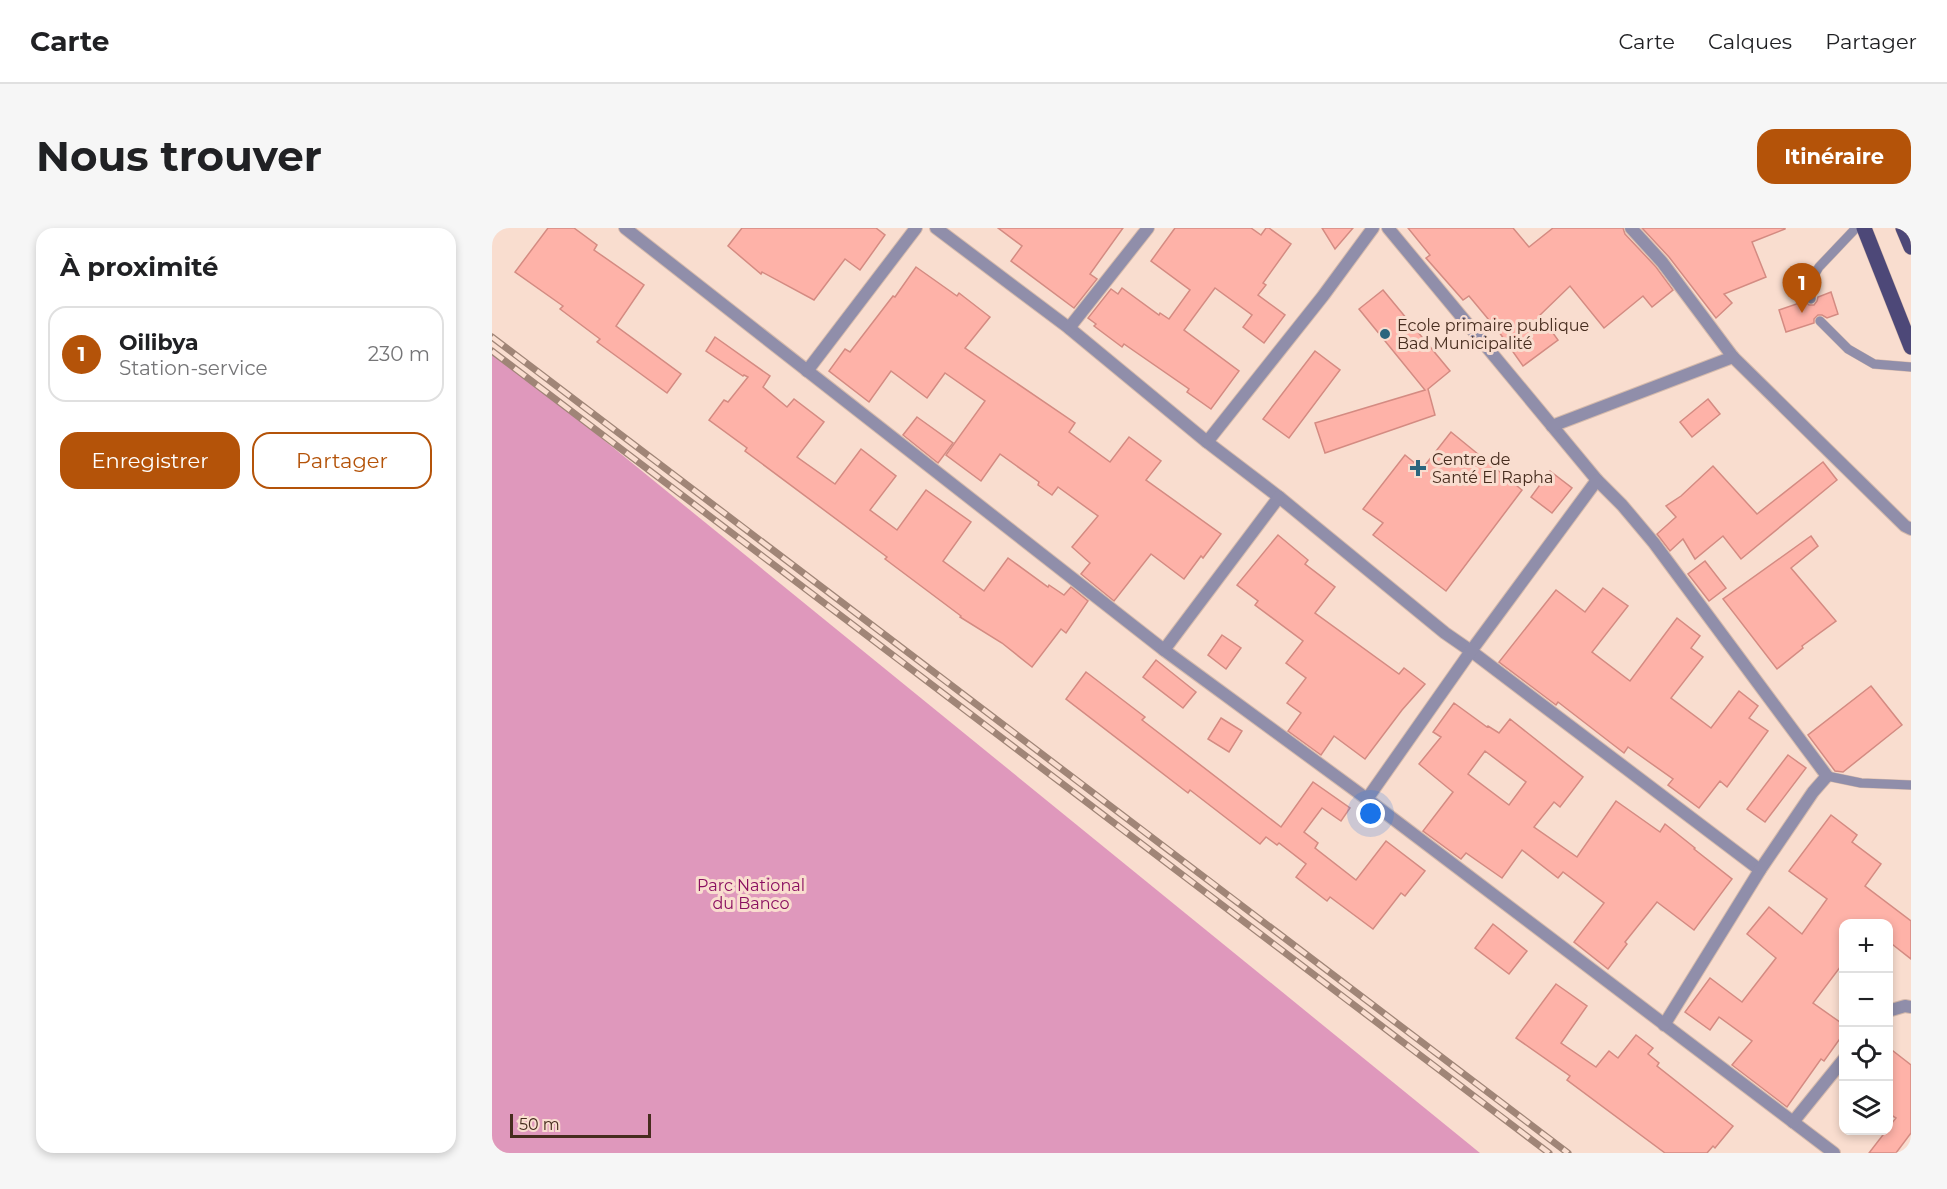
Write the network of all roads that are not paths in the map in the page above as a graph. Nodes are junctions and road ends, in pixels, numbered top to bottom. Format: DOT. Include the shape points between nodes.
graph roads {
  1 [pos="625,228"];
  2 [pos="916,228"];
  3 [pos="936,228"];
  4 [pos="1148,228"];
  5 [pos="1373,228"];
  6 [pos="1389,228"];
  7 [pos="1631,228"];
  8 [pos="1856,228"];
  9 [pos="1864,228"];
  10 [pos="1904,228"];
  11 [pos="1911,247"];
  12 [pos="1811,299"];
  13 [pos="1820,321"];
  14 [pos="1069,328"];
  15 [pos="1911,347"];
  16 [pos="1733,357"];
  17 [pos="1911,367"];
  18 [pos="807,371"];
  19 [pos="1552,426"];
  20 [pos="1207,442"];
  21 [pos="1597,480"];
  22 [pos="1279,497"];
  23 [pos="1911,530"];
  24 [pos="1164,650"];
  25 [pos="1471,651"];
  26 [pos="1827,776"];
  27 [pos="1911,785"];
  28 [pos="1367,799"];
  29 [pos="1760,870"];
  30 [pos="1911,1007"];
  31 [pos="1893,1010"];
  32 [pos="1665,1026"];
  33 [pos="1839,1065"];
  34 [pos="1793,1122"];
  35 [pos="1834,1153"];
  1 -- 18 [label="street"];
  2 -- 18 [label="street"];
  3 -- 14 [label="street"];
  4 -- 14 [label="street"];
  5 -- 20 [label="street"];
  6 -- 19 [label="street"];
  7 -- 16 [label="street" via="1662,262"];
  8 -- 12 [label="lane" via="1819,267 1810,282"];
  9 -- 15 [label="main road"];
  10 -- 11 [label="main road"];
  13 -- 17 [label="lane" via="1848,349 1874,364"];
  14 -- 20 [label="street"];
  16 -- 19 [label="street"];
  16 -- 23 [label="street"];
  18 -- 24 [label="street"];
  19 -- 21 [label="street"];
  20 -- 22 [label="street"];
  21 -- 25 [label="street"];
  21 -- 26 [label="street" via="1654,543"];
  22 -- 24 [label="street"];
  22 -- 25 [label="street"];
  24 -- 28 [label="street"];
  25 -- 28 [label="street"];
  25 -- 29 [label="street"];
  26 -- 27 [label="lane" via="1861,783"];
  26 -- 29 [label="street"];
  28 -- 32 [label="street"];
  29 -- 32 [label="street"];
  30 -- 31 [label="street"];
  32 -- 34 [label="street"];
  33 -- 34 [label="street"];
  34 -- 35 [label="street"];
}
